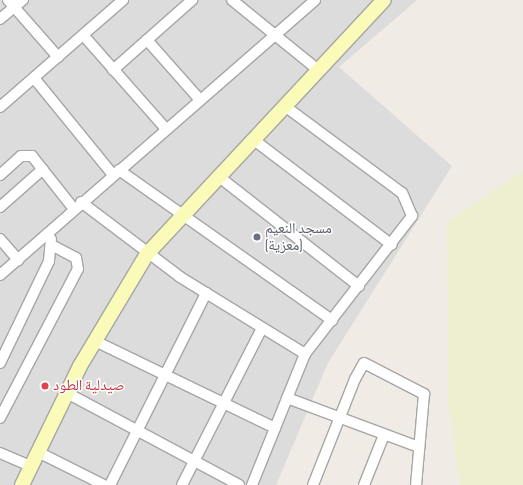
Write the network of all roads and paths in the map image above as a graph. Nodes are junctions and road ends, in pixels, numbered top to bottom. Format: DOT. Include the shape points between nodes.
graph roads {
  1 [pos="23,0"];
  2 [pos="123,0"];
  3 [pos="192,0"];
  4 [pos="232,0"];
  5 [pos="315,0"];
  6 [pos="384,0"];
  7 [pos="11,4"];
  8 [pos="0,19"];
  9 [pos="277,34"];
  10 [pos="84,36"];
  11 [pos="147,40"];
  12 [pos="58,57"];
  13 [pos="113,70"];
  14 [pos="318,70"];
  15 [pos="34,78"];
  16 [pos="200,100"];
  17 [pos="0,106"];
  18 [pos="286,107"];
  19 [pos="166,129"];
  20 [pos="254,140"];
  21 [pos="42,169"];
  22 [pos="116,173"];
  23 [pos="0,175"];
  24 [pos="218,176"];
  25 [pos="77,206"];
  26 [pos="0,207"];
  27 [pos="181,216"];
  28 [pos="49,235"];
  29 [pos="0,239"];
  30 [pos="52,245"];
  31 [pos="392,245"];
  32 [pos="146,254"];
  33 [pos="18,260"];
  34 [pos="0,275"];
  35 [pos="359,286"];
  36 [pos="206,293"];
  37 [pos="332,320"];
  38 [pos="262,328"];
  39 [pos="95,341"];
  40 [pos="305,354"];
  41 [pos="0,363"];
  42 [pos="166,376"];
  43 [pos="67,393"];
  44 [pos="286,398"];
  45 [pos="225,404"];
  46 [pos="0,418"];
  47 [pos="339,418"];
  48 [pos="275,428"];
  49 [pos="138,432"];
  50 [pos="384,434"];
  51 [pos="419,448"];
  52 [pos="0,452"];
  53 [pos="38,452"];
  54 [pos="194,462"];
  55 [pos="31,466"];
  56 [pos="22,485"];
  57 [pos="104,485"];
  58 [pos="110,485"];
  59 [pos="182,485"];
  60 [pos="239,485"];
  61 [pos="252,485"];
  62 [pos="313,485"];
  63 [pos="364,485"];
  64 [pos="416,485"];
  1 -- 7 [label="street"];
  2 -- 10 [label="street"];
  3 -- 11 [label="street"];
  4 -- 9 [label="street"];
  5 -- 9 [label="street"];
  6 -- 14 [label="main road"];
  7 -- 8 [label="street"];
  7 -- 12 [label="street"];
  9 -- 14 [label="street"];
  9 -- 16 [label="street"];
  10 -- 12 [label="street"];
  10 -- 13 [label="street"];
  11 -- 13 [label="street"];
  11 -- 16 [label="street"];
  12 -- 15 [label="street"];
  13 -- 19 [label="street"];
  14 -- 18 [label="main road"];
  15 -- 17 [label="street"];
  15 -- 22 [label="street"];
  16 -- 19 [label="street"];
  18 -- 20 [label="main road"];
  18 -- 31 [label="street" via="406,198 412,216"];
  19 -- 22 [label="street"];
  20 -- 24 [label="main road"];
  20 -- 31 [label="street"];
  21 -- 23 [label="street" via="32,156 24,155"];
  21 -- 25 [label="street"];
  21 -- 26 [label="street"];
  22 -- 25 [label="street"];
  22 -- 27 [label="street"];
  24 -- 27 [label="main road"];
  24 -- 35 [label="street"];
  25 -- 28 [label="street"];
  25 -- 32 [label="street"];
  27 -- 32 [label="main road"];
  27 -- 37 [label="street" via="244,256"];
  28 -- 30 [label="street"];
  28 -- 33 [label="street"];
  29 -- 33 [label="street"];
  30 -- 41 [label="street" via="42,278"];
  30 -- 46 [label="street" via="76,258 78,269"];
  31 -- 35 [label="street"];
  32 -- 36 [label="street"];
  32 -- 39 [label="main road"];
  33 -- 34 [label="street"];
  35 -- 37 [label="street"];
  36 -- 38 [label="street"];
  36 -- 42 [label="street"];
  37 -- 40 [label="street"];
  38 -- 40 [label="street"];
  38 -- 45 [label="street"];
  39 -- 42 [label="street"];
  39 -- 43 [label="main road"];
  40 -- 44 [label="street"];
  42 -- 45 [label="street"];
  42 -- 49 [label="street"];
  43 -- 49 [label="street"];
  43 -- 53 [label="main road"];
  44 -- 47 [label="street"];
  44 -- 48 [label="street"];
  45 -- 48 [label="street"];
  45 -- 54 [label="street"];
  47 -- 50 [label="street"];
  47 -- 51 [label="street" via="364,363 424,394"];
  47 -- 62 [label="street"];
  48 -- 61 [label="street"];
  49 -- 54 [label="street"];
  49 -- 58 [label="street"];
  50 -- 51 [label="street"];
  50 -- 63 [label="street"];
  51 -- 64 [label="street"];
  52 -- 55 [label="street"];
  53 -- 55 [label="main road"];
  53 -- 57 [label="street"];
  54 -- 59 [label="street"];
  54 -- 60 [label="street"];
  55 -- 56 [label="main road"];
}
